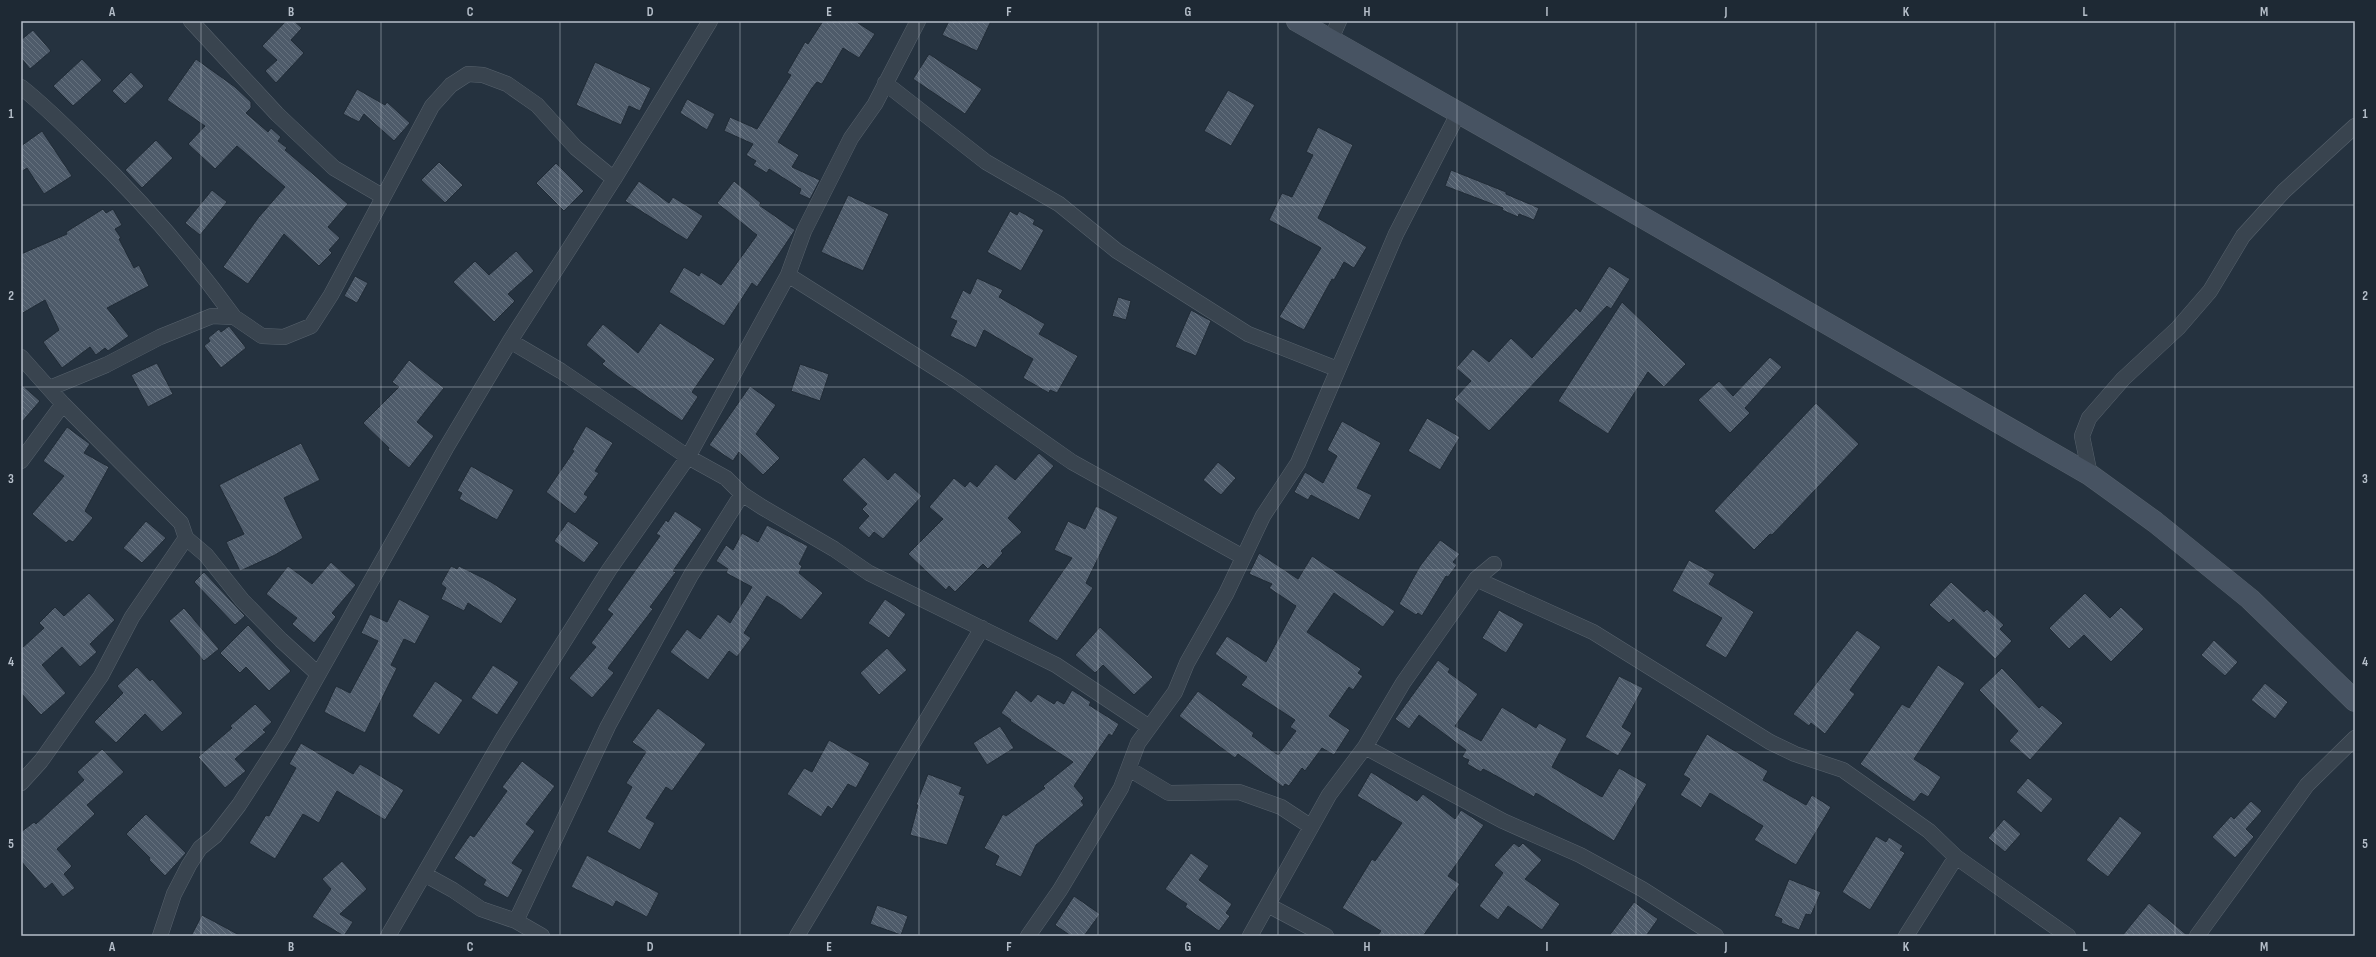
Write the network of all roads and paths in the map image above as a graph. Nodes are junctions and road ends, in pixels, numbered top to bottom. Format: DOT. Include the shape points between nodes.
graph roads {
  1 [pos="191,21"];
  2 [pos="710,21"];
  3 [pos="918,21"];
  4 [pos="1297,21"];
  5 [pos="1335,30"];
  6 [pos="886,82"];
  7 [pos="21,87"];
  8 [pos="1459,112"];
  9 [pos="2355,126"];
  10 [pos="614,179"];
  11 [pos="382,196"];
  12 [pos="788,275"];
  13 [pos="234,317"];
  14 [pos="510,341"];
  15 [pos="21,356"];
  16 [pos="1337,369"];
  17 [pos="50,388"];
  18 [pos="63,404"];
  19 [pos="688,457"];
  20 [pos="21,461"];
  21 [pos="2090,475"];
  22 [pos="742,494"];
  23 [pos="186,538"];
  24 [pos="1243,557"];
  25 [pos="1494,564"];
  26 [pos="1476,580"];
  27 [pos="982,628"];
  28 [pos="318,674"];
  29 [pos="2355,701"];
  30 [pos="1149,727"];
  31 [pos="2355,738"];
  32 [pos="1365,747"];
  33 [pos="1129,769"];
  34 [pos="21,783"];
  35 [pos="1310,826"];
  36 [pos="1956,857"];
  37 [pos="424,874"];
  38 [pos="1268,905"];
  39 [pos="516,921"];
  40 [pos="160,936"];
  41 [pos="388,936"];
  42 [pos="542,936"];
  43 [pos="797,936"];
  44 [pos="1028,936"];
  45 [pos="1250,936"];
  46 [pos="1326,936"];
  47 [pos="1716,936"];
  48 [pos="1906,936"];
  49 [pos="2068,936"];
  50 [pos="2197,936"];
  1 -- 11 [label="street" via="278,114 334,168"];
  2 -- 10 [label="street"];
  3 -- 6 [label="street"];
  4 -- 5 [label="main road"];
  5 -- 8 [label="main road"];
  6 -- 12 [label="street" via="848,145 804,231"];
  6 -- 16 [label="street" via="986,162 1058,204 1117,251 1248,334"];
  7 -- 13 [label="street" via="41,102 128,188 196,264"];
  8 -- 16 [label="street" via="1396,234"];
  8 -- 21 [label="main road"];
  9 -- 21 [label="street" via="2284,191 2243,236 2210,291 2178,328 2123,379 2089,418 2082,436"];
  10 -- 11 [label="street" via="576,148 537,105 507,84 483,75 468,74 451,85 432,106"];
  10 -- 14 [label="street"];
  11 -- 13 [label="street" via="331,295 311,326 284,337 262,336"];
  12 -- 19 [label="street"];
  12 -- 24 [label="street" via="958,383 1072,462"];
  13 -- 17 [label="street" via="212,316"];
  14 -- 19 [label="street" via="561,371"];
  14 -- 28 [label="street"];
  15 -- 17 [label="street"];
  16 -- 24 [label="street" via="1298,463 1263,516"];
  17 -- 18 [label="street"];
  18 -- 20 [label="street"];
  18 -- 23 [label="street" via="181,523"];
  19 -- 22 [label="street" via="726,478"];
  19 -- 37 [label="street" via="601,584 503,738"];
  21 -- 29 [label="main road" via="2155,522 2250,599"];
  22 -- 27 [label="street" via="869,573"];
  22 -- 39 [label="street" via="691,575 608,726"];
  23 -- 28 [label="street" via="206,555 242,600"];
  23 -- 34 [label="street" via="132,617 101,676 41,761"];
  24 -- 30 [label="street" via="1226,594 1187,663 1175,692"];
  25 -- 26 [label="street"];
  26 -- 32 [label="street" via="1403,683"];
  26 -- 36 [label="street" via="1593,632 1770,742 1795,754 1843,770 1929,831"];
  27 -- 30 [label="street" via="1056,665"];
  27 -- 43 [label="street"];
  28 -- 40 [label="street" via="283,737 239,805 215,836 200,848 189,865 174,894"];
  30 -- 33 [label="street" via="1138,743"];
  31 -- 50 [label="street" via="2307,785"];
  32 -- 35 [label="street" via="1329,795"];
  32 -- 47 [label="street" via="1503,821 1580,855 1642,889"];
  33 -- 35 [label="street" via="1169,794 1239,792 1281,807"];
  33 -- 44 [label="street" via="1121,788 1060,890"];
  35 -- 38 [label="street"];
  36 -- 48 [label="street"];
  36 -- 49 [label="street"];
  37 -- 39 [label="street" via="481,909"];
  37 -- 41 [label="street"];
  38 -- 45 [label="street"];
  38 -- 46 [label="street"];
  39 -- 42 [label="street"];
}
